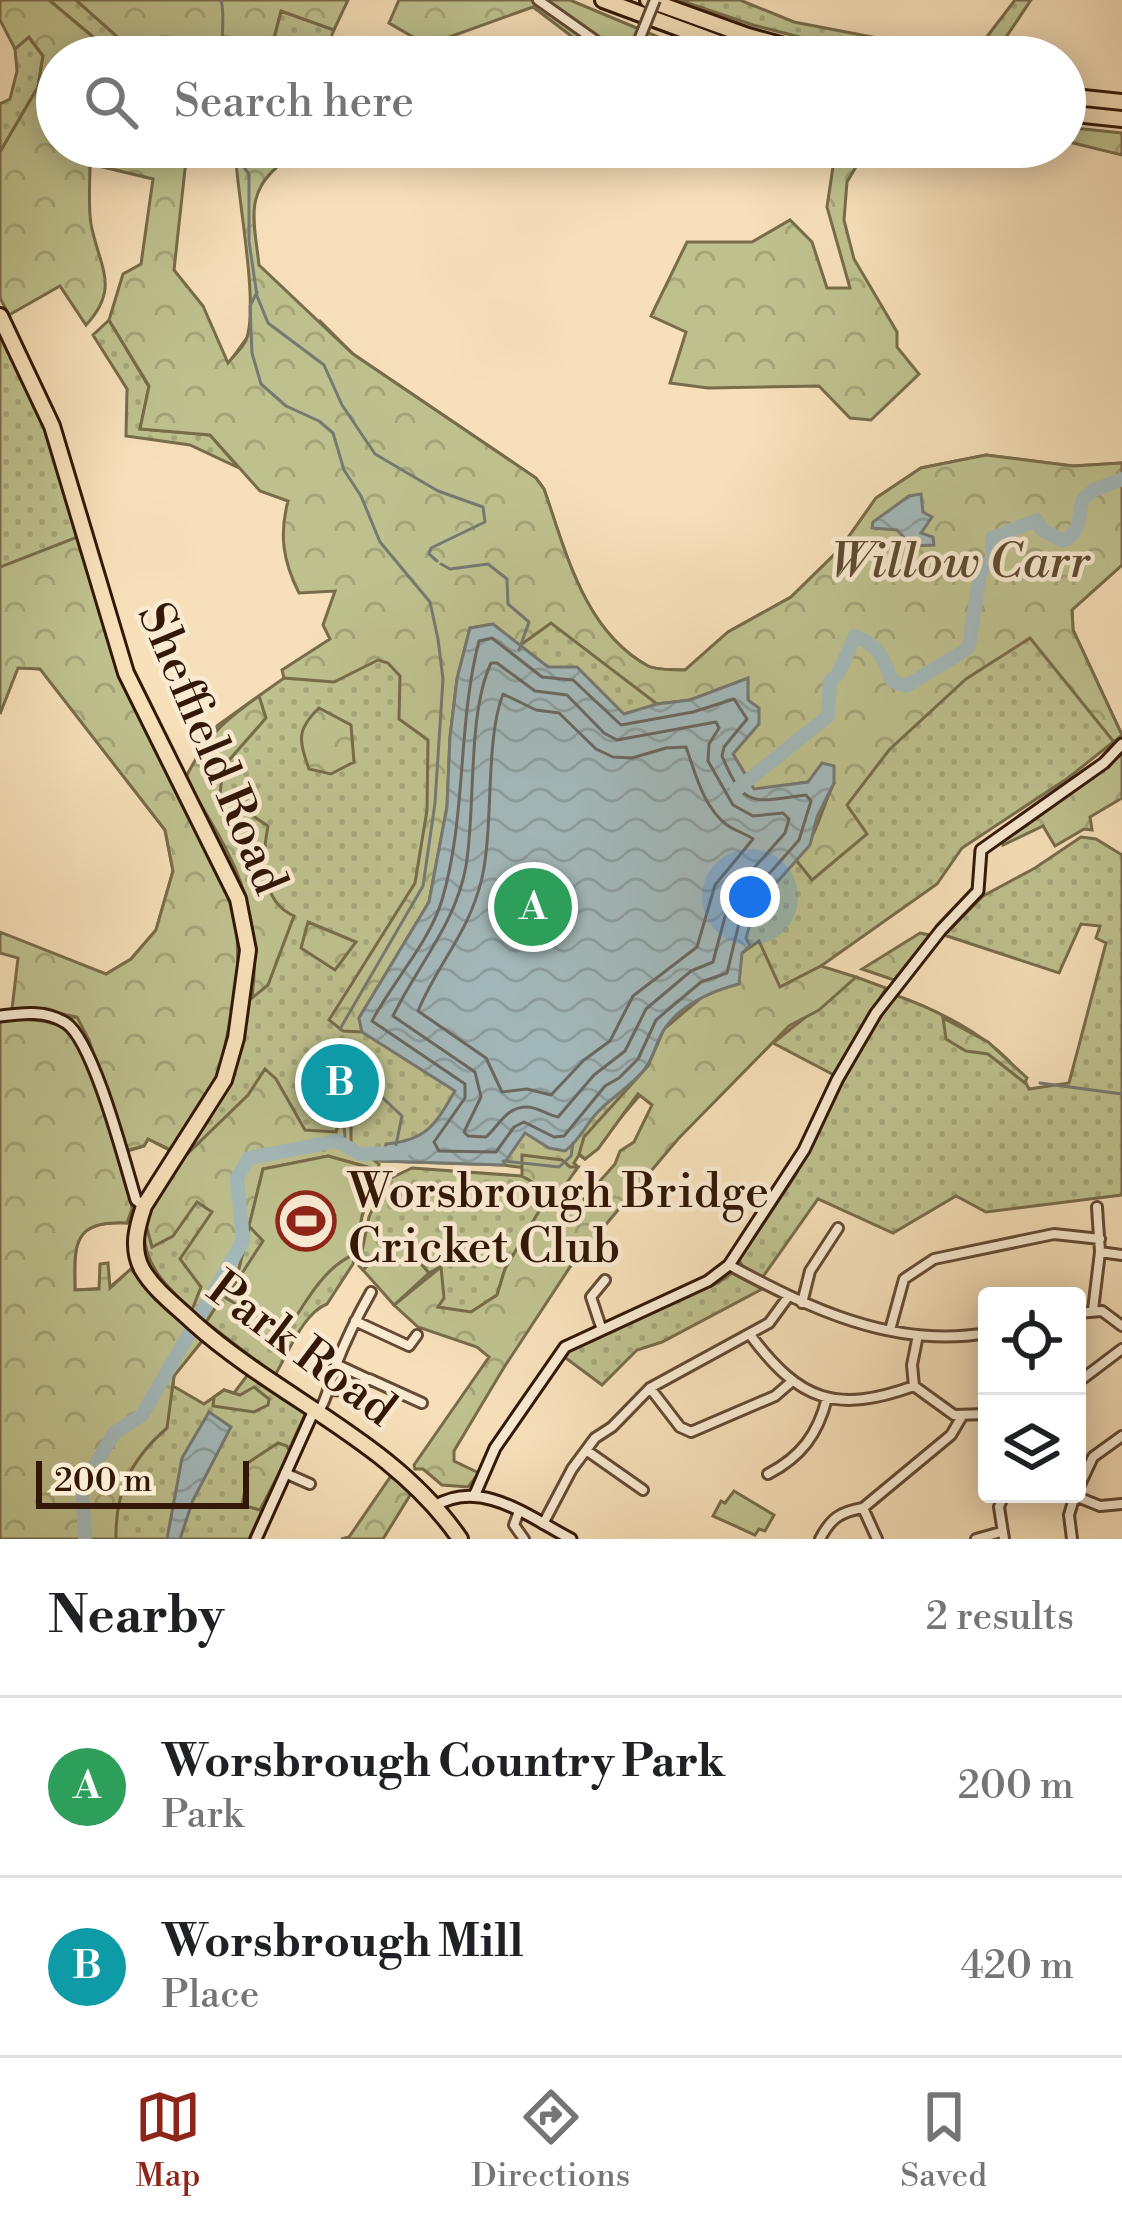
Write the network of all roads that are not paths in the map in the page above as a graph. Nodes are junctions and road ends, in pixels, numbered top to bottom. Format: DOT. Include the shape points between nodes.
graph roads {
  1 [pos="538,0"];
  2 [pos="603,0"];
  3 [pos="652,0"];
  4 [pos="589,36"];
  5 [pos="640,36"];
  6 [pos="696,36"];
  7 [pos="748,36"];
  8 [pos="1086,98"];
  9 [pos="1122,102"];
  10 [pos="1086,115"];
  11 [pos="1122,119"];
  12 [pos="0,316"];
  13 [pos="1122,744"];
  14 [pos="0,1016"];
  15 [pos="144,1206"];
  16 [pos="1097,1207"];
  17 [pos="838,1228"];
  18 [pos="1100,1239"];
  19 [pos="1100,1252"];
  20 [pos="1122,1255"];
  21 [pos="729,1265"];
  22 [pos="605,1280"];
  23 [pos="370,1292"];
  24 [pos="788,1297"];
  25 [pos="802,1303"];
  26 [pos="1093,1310"];
  27 [pos="1086,1311"];
  28 [pos="355,1321"];
  29 [pos="1122,1326"];
  30 [pos="601,1327"];
  31 [pos="890,1330"];
  32 [pos="978,1333"];
  33 [pos="417,1335"];
  34 [pos="919,1335"];
  35 [pos="751,1336"];
  36 [pos="1122,1349"];
  37 [pos="336,1364"];
  38 [pos="1086,1376"];
  39 [pos="370,1379"];
  40 [pos="790,1383"];
  41 [pos="914,1386"];
  42 [pos="650,1388"];
  43 [pos="331,1390"];
  44 [pos="826,1397"];
  45 [pos="422,1403"];
  46 [pos="317,1409"];
  47 [pos="978,1415"];
  48 [pos="961,1418"];
  49 [pos="1122,1436"];
  50 [pos="586,1450"];
  51 [pos="1086,1472"];
  52 [pos="285,1473"];
  53 [pos="768,1474"];
  54 [pos="310,1484"];
  55 [pos="643,1490"];
  56 [pos="475,1494"];
  57 [pos="1086,1499"];
  58 [pos="1001,1503"];
  59 [pos="1073,1503"];
  60 [pos="1122,1504"];
  61 [pos="435,1506"];
  62 [pos="863,1508"];
  63 [pos="519,1511"];
  64 [pos="543,1524"];
  65 [pos="1003,1536"];
  66 [pos="256,1539"];
  67 [pos="460,1539"];
  68 [pos="524,1539"];
  69 [pos="571,1539"];
  70 [pos="820,1539"];
  71 [pos="877,1539"];
  72 [pos="976,1539"];
  73 [pos="1072,1539"];
  1 -- 4 [label="street, bridge"];
  2 -- 6 [label="highway"];
  3 -- 5 [label="street, bridge"];
  3 -- 7 [label="highway"];
  8 -- 9 [label="highway"];
  10 -- 11 [label="highway"];
  12 -- 15 [label="highway, Sheffield Road" via="52,426 126,673 227,870 245,923 243,995 224,1080"];
  13 -- 21 [label="street" via="981,850 978,891 876,1013 804,1150"];
  14 -- 15 [label="street" via="45,1015 76,1032"];
  15 -- 46 [label="highway, Park Road" via="136,1230 142,1268 212,1339"];
  16 -- 18 [label="street"];
  17 -- 25 [label="street" via="810,1271"];
  18 -- 19 [label="street"];
  18 -- 31 [label="street" via="1054,1234 934,1259 904,1279"];
  19 -- 20 [label="street"];
  19 -- 26 [label="street"];
  21 -- 24 [label="street"];
  21 -- 30 [label="street"];
  22 -- 30 [label="street" via="591,1297"];
  23 -- 28 [label="street"];
  24 -- 25 [label="street"];
  24 -- 35 [label="street"];
  25 -- 31 [label="street"];
  26 -- 27 [label="street"];
  26 -- 29 [label="street"];
  28 -- 33 [label="street" via="409,1346"];
  28 -- 37 [label="street"];
  30 -- 56 [label="street" via="550,1365"];
  31 -- 34 [label="street"];
  32 -- 34 [label="street"];
  34 -- 41 [label="street"];
  35 -- 40 [label="street"];
  35 -- 42 [label="street"];
  36 -- 38 [label="street"];
  37 -- 39 [label="street"];
  37 -- 43 [label="street"];
  39 -- 43 [label="street" via="350,1391"];
  39 -- 45 [label="street"];
  40 -- 42 [label="street" via="692,1432"];
  40 -- 44 [label="street"];
  41 -- 44 [label="street" via="845,1401"];
  41 -- 48 [label="street"];
  42 -- 50 [label="street"];
  43 -- 46 [label="street"];
  44 -- 53 [label="street" via="806,1447"];
  46 -- 52 [label="street"];
  46 -- 61 [label="highway, Park Road"];
  47 -- 48 [label="street"];
  48 -- 62 [label="street"];
  49 -- 51 [label="street"];
  50 -- 55 [label="street"];
  50 -- 64 [label="street"];
  52 -- 54 [label="street"];
  52 -- 66 [label="street"];
  56 -- 61 [label="street"];
  56 -- 63 [label="street"];
  57 -- 60 [label="street"];
  58 -- 65 [label="street"];
  59 -- 73 [label="street"];
  61 -- 67 [label="highway, Park Road"];
  62 -- 70 [label="street" via="829,1521"];
  62 -- 71 [label="street"];
  63 -- 64 [label="street"];
  63 -- 68 [label="street" via="514,1526"];
  64 -- 69 [label="street"];
  65 -- 72 [label="street"];
}
